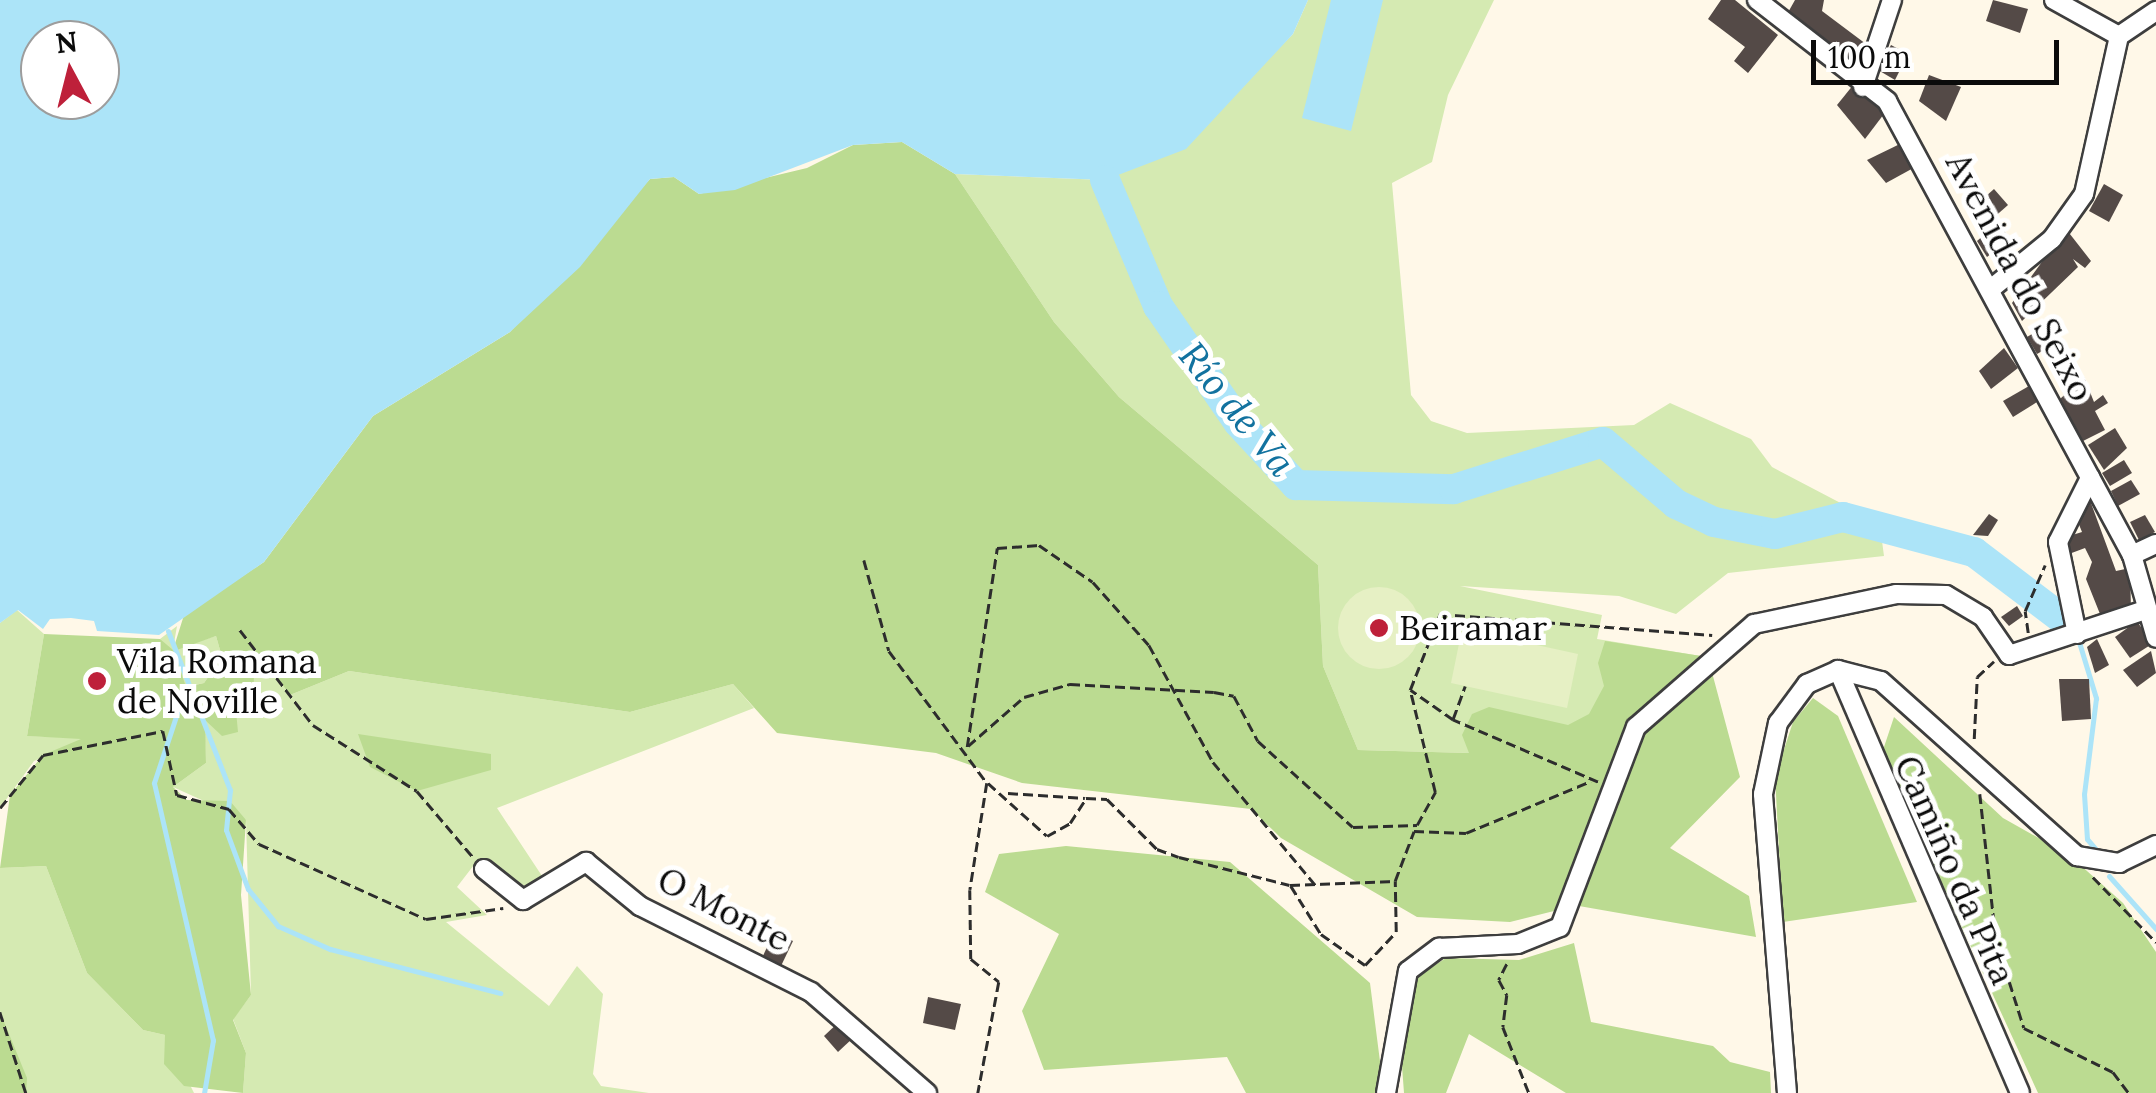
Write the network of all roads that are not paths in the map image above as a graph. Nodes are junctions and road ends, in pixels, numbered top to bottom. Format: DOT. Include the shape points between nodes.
graph roads {
  1 [pos="1756,0"];
  2 [pos="1892,0"];
  3 [pos="2054,0"];
  4 [pos="2156,11"];
  5 [pos="2119,36"];
  6 [pos="1863,86"];
  7 [pos="1992,288"];
  8 [pos="2090,478"];
  9 [pos="2156,544"];
  10 [pos="2132,556"];
  11 [pos="2145,610"];
  12 [pos="2077,634"];
  13 [pos="2156,638"];
  14 [pos="1838,670"];
  15 [pos="2156,846"];
  16 [pos="484,869"];
  17 [pos="926,1093"];
  18 [pos="1386,1093"];
  19 [pos="1786,1093"];
  20 [pos="2020,1093"];
  1 -- 6 [label="street, Avenida do Seixo"];
  2 -- 6 [label="street"];
  3 -- 5 [label="street"];
  4 -- 5 [label="street"];
  5 -- 7 [label="street" via="2084,194 2052,239"];
  6 -- 7 [label="street, Avenida do Seixo" via="1888,101"];
  7 -- 8 [label="street, Avenida do Seixo"];
  8 -- 10 [label="street, Avenida do Seixo"];
  8 -- 12 [label="street" via="2058,542"];
  9 -- 10 [label="street"];
  10 -- 11 [label="street, Avenida do Seixo"];
  11 -- 12 [label="street"];
  11 -- 13 [label="street, Avenida do Seixo"];
  12 -- 18 [label="street" via="2003,651 1963,600 1919,594 1754,624 1636,727 1602,781 1560,926 1518,944 1439,948 1415,962"];
  14 -- 15 [label="street" via="1881,681 2077,856 2119,863"];
  14 -- 19 [label="street" via="1792,696 1764,778"];
  14 -- 20 [label="street, Camiño da Pita"];
  16 -- 17 [label="street, O Monte" via="522,900 586,862 640,906 811,992"];
}
